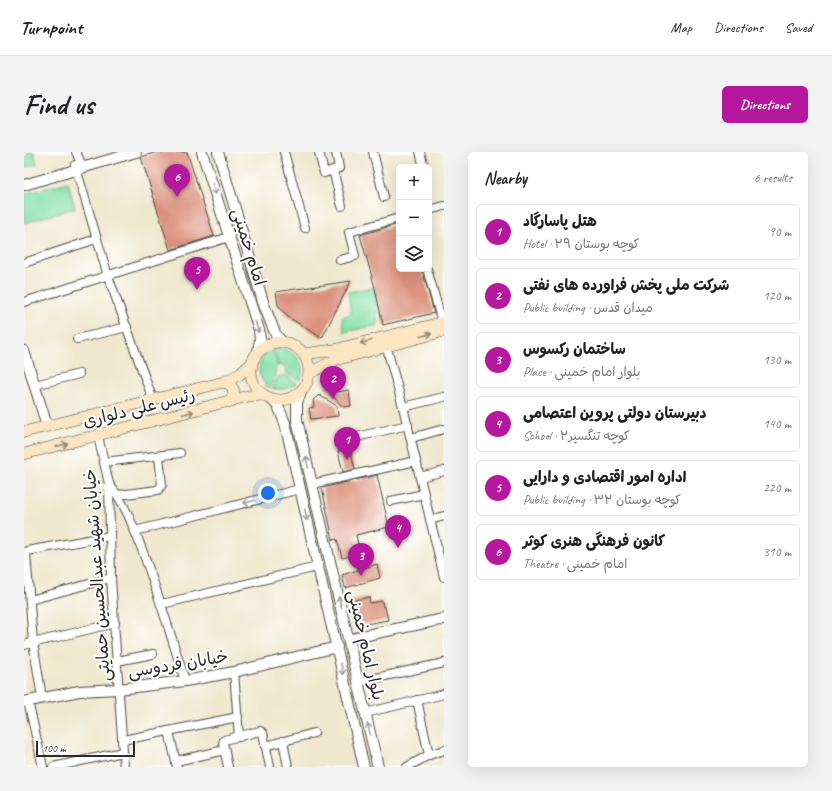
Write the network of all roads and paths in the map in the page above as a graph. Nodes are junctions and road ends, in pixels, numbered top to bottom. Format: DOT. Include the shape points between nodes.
graph roads {
  1 [pos="76,152"];
  2 [pos="116,152"];
  3 [pos="136,152"];
  4 [pos="202,152"];
  5 [pos="218,152"];
  6 [pos="284,152"];
  7 [pos="318,152"];
  8 [pos="336,152"];
  9 [pos="373,152"];
  10 [pos="420,152"];
  11 [pos="423,164"];
  12 [pos="79,166"];
  13 [pos="333,170"];
  14 [pos="24,179"];
  15 [pos="24,185"];
  16 [pos="384,197"];
  17 [pos="342,206"];
  18 [pos="444,206"];
  19 [pos="432,209"];
  20 [pos="396,219"];
  21 [pos="305,228"];
  22 [pos="229,237"];
  23 [pos="96,240"];
  24 [pos="340,260"];
  25 [pos="24,263"];
  26 [pos="428,272"];
  27 [pos="108,276"];
  28 [pos="24,302"];
  29 [pos="264,305"];
  30 [pos="251,308"];
  31 [pos="443,325"];
  32 [pos="126,327"];
  33 [pos="77,339"];
  34 [pos="281,341"];
  35 [pos="386,346"];
  36 [pos="24,351"];
  37 [pos="258,351"];
  38 [pos="304,354"];
  39 [pos="335,355"];
  40 [pos="251,364"];
  41 [pos="310,373"];
  42 [pos="79,374"];
  43 [pos="224,382"];
  44 [pos="35,386"];
  45 [pos="302,390"];
  46 [pos="267,397"];
  47 [pos="444,397"];
  48 [pos="153,400"];
  49 [pos="231,402"];
  50 [pos="404,407"];
  51 [pos="297,420"];
  52 [pos="285,423"];
  53 [pos="408,425"];
  54 [pos="47,426"];
  55 [pos="444,429"];
  56 [pos="24,432"];
  57 [pos="98,436"];
  58 [pos="411,438"];
  59 [pos="339,441"];
  60 [pos="180,453"];
  61 [pos="24,454"];
  62 [pos="159,456"];
  63 [pos="416,461"];
  64 [pos="104,462"];
  65 [pos="444,471"];
  66 [pos="420,477"];
  67 [pos="109,484"];
  68 [pos="312,484"];
  69 [pos="300,489"];
  70 [pos="424,494"];
  71 [pos="118,495"];
  72 [pos="391,501"];
  73 [pos="444,516"];
  74 [pos="430,520"];
  75 [pos="135,531"];
  76 [pos="110,536"];
  77 [pos="317,567"];
  78 [pos="443,567"];
  79 [pos="444,576"];
  80 [pos="111,578"];
  81 [pos="30,600"];
  82 [pos="162,604"];
  83 [pos="444,619"];
  84 [pos="114,623"];
  85 [pos="444,625"];
  86 [pos="362,639"];
  87 [pos="34,642"];
  88 [pos="349,642"];
  89 [pos="24,645"];
  90 [pos="336,647"];
  91 [pos="153,654"];
  92 [pos="117,661"];
  93 [pos="444,663"];
  94 [pos="234,672"];
  95 [pos="185,681"];
  96 [pos="358,682"];
  97 [pos="119,689"];
  98 [pos="444,694"];
  99 [pos="42,698"];
  100 [pos="417,700"];
  101 [pos="26,702"];
  102 [pos="365,712"];
  103 [pos="238,717"];
  104 [pos="168,731"];
  105 [pos="314,734"];
  106 [pos="239,737"];
  107 [pos="123,740"];
  108 [pos="283,742"];
  109 [pos="265,746"];
  110 [pos="225,750"];
  111 [pos="444,750"];
  112 [pos="123,752"];
  113 [pos="429,755"];
  114 [pos="176,764"];
  115 [pos="43,767"];
  116 [pos="53,767"];
  117 [pos="124,767"];
  118 [pos="228,767"];
  119 [pos="270,767"];
  120 [pos="288,767"];
  121 [pos="364,767"];
  122 [pos="378,767"];
  123 [pos="407,767"];
  1 -- 12 [label="street"];
  2 -- 12 [label="street"];
  3 -- 12 [label="street"];
  4 -- 22 [label="street, امام خمینی, one-way"];
  5 -- 29 [label="street, امام خمینی"];
  6 -- 21 [label="street"];
  7 -- 13 [label="street" via="324,172"];
  8 -- 13 [label="street" via="339,168"];
  9 -- 16 [label="street"];
  10 -- 11 [label="street"];
  12 -- 14 [label="street"];
  12 -- 15 [label="street"];
  12 -- 23 [label="street"];
  13 -- 17 [label="street"];
  18 -- 19 [label="street"];
  20 -- 24 [label="street" via="349,232 355,256"];
  22 -- 27 [label="street"];
  22 -- 30 [label="street, امام خمینی"];
  23 -- 25 [label="street"];
  23 -- 27 [label="street"];
  26 -- 31 [label="street"];
  27 -- 28 [label="street"];
  27 -- 32 [label="street"];
  29 -- 30 [label="street" via="258,312"];
  29 -- 34 [label="street, امام خمینی" via="275,333"];
  30 -- 37 [label="street, امام خمینی, one-way" via="259,330"];
  35 -- 31 [label="main road, one-way"];
  31 -- 39 [label="main road, one-way"];
  32 -- 33 [label="street"];
  32 -- 48 [label="street"];
  34 -- 37 [label="main road" via="268,344"];
  34 -- 38 [label="main road" via="297,347"];
  35 -- 39 [label="main road"];
  35 -- 50 [label="street"];
  36 -- 44 [label="street"];
  37 -- 40 [label="main road"];
  38 -- 39 [label="main road"];
  38 -- 41 [label="main road" via="309,363"];
  39 -- 41 [label="main road"];
  40 -- 43 [label="main road, رئیس علی دلواری" via="240,374"];
  40 -- 46 [label="main road" via="252,380 256,388"];
  41 -- 45 [label="main road"];
  42 -- 44 [label="street"];
  43 -- 48 [label="main road, رئیس علی دلواری"];
  43 -- 49 [label="main road" via="234,391"];
  44 -- 54 [label="street"];
  45 -- 46 [label="main road" via="288,399"];
  45 -- 51 [label="street, بلوار امام خمینی" via="297,402"];
  46 -- 49 [label="main road, رئیس علی دلواری" via="248,396"];
  46 -- 52 [label="street, بلوار امام خمینی" via="278,406"];
  47 -- 50 [label="street"];
  48 -- 54 [label="main road, رئیس علی دلواری"];
  57 -- 49 [label="main road, رئیس علی دلواری, one-way"];
  50 -- 53 [label="street"];
  51 -- 52 [label="street" via="290,417"];
  68 -- 51 [label="street, بلوار امام خمینی, one-way"];
  52 -- 69 [label="street, بلوار امام خمینی"];
  53 -- 58 [label="street"];
  53 -- 59 [label="street"];
  54 -- 56 [label="main road, رئیس علی دلواری"];
  55 -- 58 [label="street"];
  61 -- 57 [label="main road, رئیس علی دلواری, one-way"];
  57 -- 64 [label="street, خیابان شهید عبدالحسین حمایتی"];
  58 -- 63 [label="street"];
  60 -- 62 [label="street"];
  62 -- 64 [label="street"];
  62 -- 71 [label="street" via="162,485 158,490"];
  63 -- 66 [label="street"];
  63 -- 68 [label="street"];
  64 -- 67 [label="street, خیابان شهید عبدالحسین حمایتی"];
  65 -- 66 [label="street"];
  66 -- 70 [label="street"];
  67 -- 71 [label="street"];
  67 -- 76 [label="street, خیابان شهید عبدالحسین حمایتی"];
  88 -- 68 [label="street, بلوار امام خمینی, one-way"];
  69 -- 75 [label="street, one-way"];
  69 -- 77 [label="street, بلوار امام خمینی, one-way"];
  70 -- 72 [label="street"];
  70 -- 74 [label="street"];
  71 -- 75 [label="street"];
  73 -- 74 [label="street"];
  74 -- 78 [label="street"];
  75 -- 82 [label="street"];
  76 -- 80 [label="street, خیابان شهید عبدالحسین حمایتی"];
  76 -- 81 [label="street" via="27,551"];
  77 -- 82 [label="street"];
  77 -- 90 [label="street, بلوار امام خمینی"];
  78 -- 79 [label="street"];
  80 -- 81 [label="street"];
  80 -- 84 [label="street, خیابان شهید عبدالحسین حمایتی"];
  81 -- 87 [label="street"];
  82 -- 95 [label="street"];
  83 -- 86 [label="street"];
  84 -- 87 [label="street"];
  84 -- 92 [label="street, خیابان شهید عبدالحسین حمایتی"];
  85 -- 86 [label="street"];
  86 -- 88 [label="street"];
  87 -- 89 [label="street"];
  87 -- 99 [label="street"];
  88 -- 96 [label="street, بلوار امام خمینی"];
  90 -- 94 [label="street, خیابان فردوسی"];
  90 -- 121 [label="street, بلوار امام خمینی, one-way"];
  91 -- 92 [label="street"];
  92 -- 97 [label="street, خیابان شهید عبدالحسین حمایتی"];
  93 -- 96 [label="street"];
  94 -- 95 [label="street, خیابان فردوسی"];
  94 -- 103 [label="street"];
  95 -- 97 [label="street, خیابان فردوسی"];
  96 -- 102 [label="street, بلوار امام خمینی"];
  97 -- 99 [label="street, خیابان فردوسی" via="79,691"];
  97 -- 107 [label="street, خیابان شهید عبدالحسین حمایتی"];
  98 -- 100 [label="street"];
  99 -- 101 [label="street, خیابان فردوسی"];
  100 -- 102 [label="street"];
  100 -- 113 [label="street"];
  101 -- 115 [label="street"];
  122 -- 102 [label="street, بلوار امام خمینی, one-way"];
  103 -- 104 [label="street"];
  103 -- 106 [label="street"];
  104 -- 107 [label="street"];
  104 -- 114 [label="street"];
  105 -- 108 [label="street"];
  106 -- 109 [label="street" via="262,731"];
  106 -- 110 [label="street" via="224,740"];
  107 -- 112 [label="street, خیابان شهید عبدالحسین حمایتی"];
  108 -- 109 [label="street"];
  108 -- 120 [label="street"];
  109 -- 119 [label="street"];
  110 -- 114 [label="street"];
  110 -- 118 [label="street"];
  111 -- 113 [label="street"];
  112 -- 116 [label="street"];
  112 -- 117 [label="street, خیابان شهید عبدالحسین حمایتی"];
  113 -- 123 [label="street"];
}
